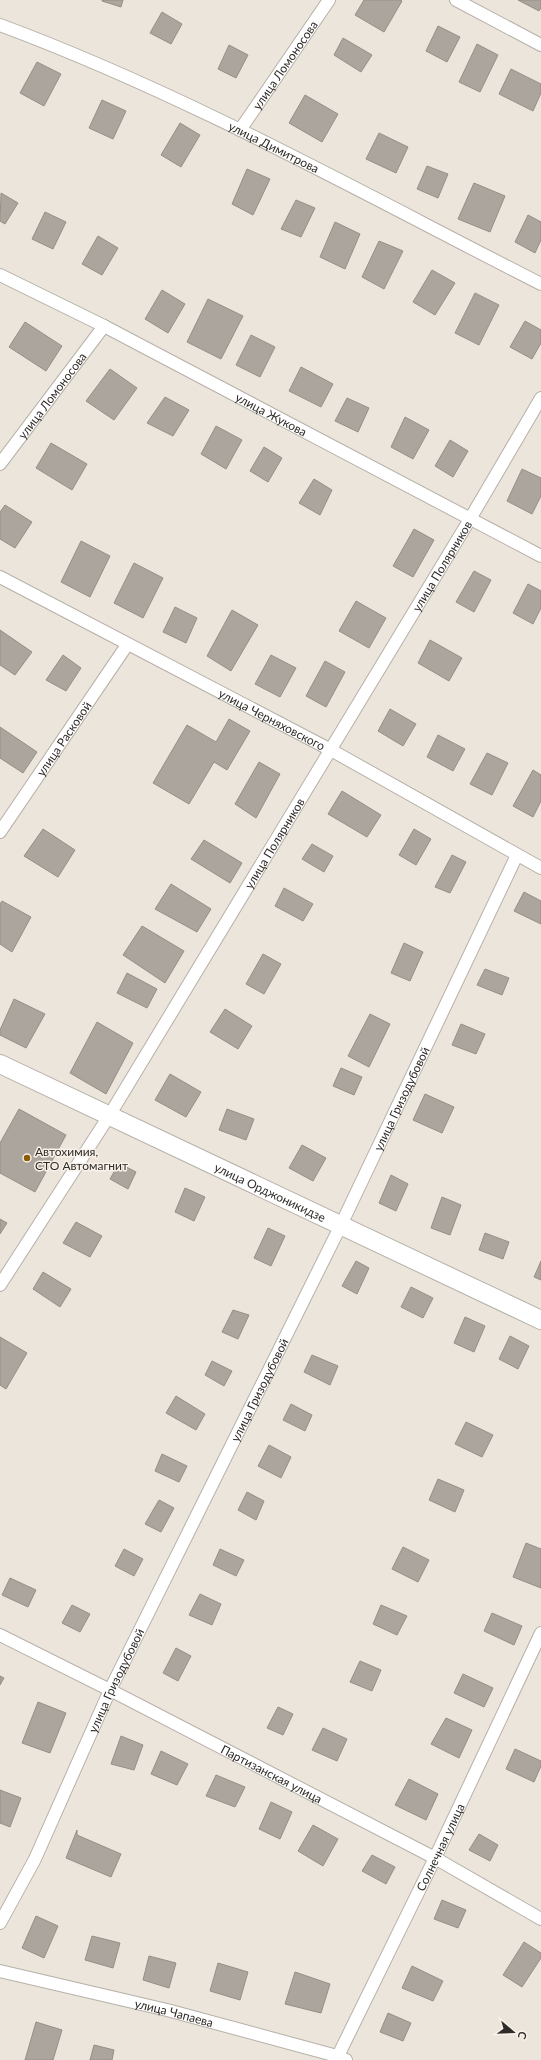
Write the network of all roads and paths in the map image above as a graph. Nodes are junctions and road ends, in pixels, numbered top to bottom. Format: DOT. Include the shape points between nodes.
graph roads {
  1 [pos="329,0"];
  2 [pos="456,0"];
  3 [pos="0,25"];
  4 [pos="541,45"];
  5 [pos="240,130"];
  6 [pos="0,275"];
  7 [pos="541,284"];
  8 [pos="104,326"];
  9 [pos="541,398"];
  10 [pos="0,464"];
  11 [pos="470,519"];
  12 [pos="541,556"];
  13 [pos="0,577"];
  14 [pos="128,645"];
  15 [pos="331,750"];
  16 [pos="0,832"];
  17 [pos="516,855"];
  18 [pos="541,868"];
  19 [pos="0,1064"];
  20 [pos="109,1116"];
  21 [pos="340,1227"];
  22 [pos="0,1284"];
  23 [pos="541,1320"];
  24 [pos="541,1633"];
  25 [pos="0,1635"];
  26 [pos="110,1690"];
  27 [pos="434,1858"];
  28 [pos="541,1918"];
  29 [pos="0,1923"];
  30 [pos="0,1971"];
  31 [pos="340,2059"];
  1 -- 5 [label="street, улица Ломоносова"];
  2 -- 4 [label="street"];
  3 -- 5 [label="street, улица Димитрова" via="62,48"];
  5 -- 7 [label="street, улица Димитрова"];
  6 -- 8 [label="street, улица Жукова"];
  8 -- 10 [label="street, улица Ломоносова"];
  8 -- 11 [label="street, улица Жукова"];
  9 -- 11 [label="street, улица Полярников"];
  11 -- 12 [label="street, улица Жукова"];
  11 -- 15 [label="street, улица Полярников"];
  13 -- 14 [label="street, улица Черняховского"];
  14 -- 15 [label="street, улица Черняховского"];
  14 -- 16 [label="street, улица Расковой"];
  15 -- 17 [label="street, улица Черняховского"];
  15 -- 20 [label="street, улица Полярников"];
  17 -- 18 [label="street, улица Черняховского"];
  17 -- 21 [label="street, улица Гризодубовой"];
  19 -- 20 [label="main road, улица Орджоникидзе"];
  20 -- 21 [label="main road, улица Орджоникидзе"];
  20 -- 22 [label="street, улица Полярников"];
  21 -- 23 [label="main road, улица Орджоникидзе"];
  21 -- 26 [label="street, улица Гризодубовой"];
  24 -- 27 [label="street, Солнечная улица"];
  25 -- 26 [label="street, Партизанская улица"];
  26 -- 27 [label="street, Партизанская улица"];
  26 -- 29 [label="street, улица Гризодубовой" via="34,1860"];
  27 -- 28 [label="street, Партизанская улица"];
  27 -- 31 [label="street, Солнечная улица"];
  30 -- 31 [label="street, улица Чапаева" via="167,2010"];
}
